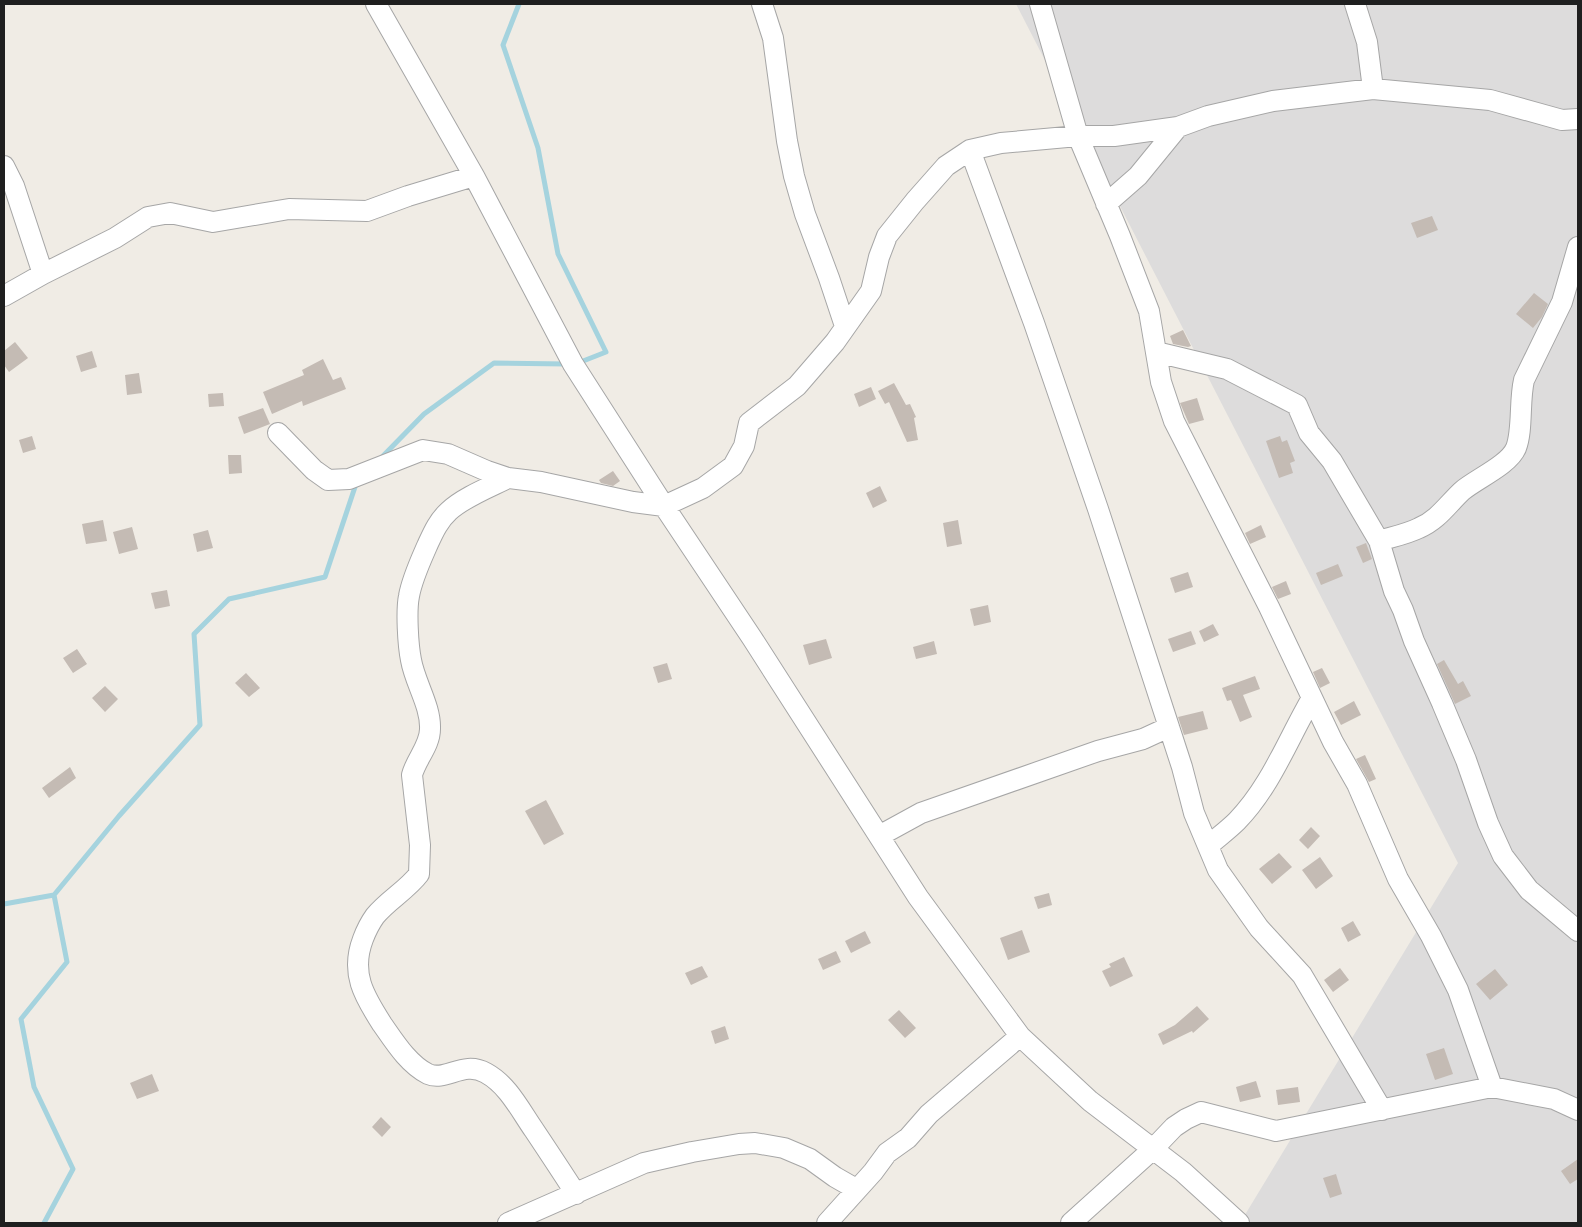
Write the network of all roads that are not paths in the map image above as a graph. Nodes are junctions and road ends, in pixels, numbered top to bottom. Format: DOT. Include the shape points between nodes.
graph roads {
  1 [pos="376,4"];
  2 [pos="762,4"];
  3 [pos="1040,4"];
  4 [pos="1356,4"];
  5 [pos="1373,89"];
  6 [pos="1578,119"];
  7 [pos="1178,127"];
  8 [pos="1078,136"];
  9 [pos="970,150"];
  10 [pos="4,166"];
  11 [pos="474,176"];
  12 [pos="1106,204"];
  13 [pos="1578,247"];
  14 [pos="43,274"];
  15 [pos="4,296"];
  16 [pos="845,326"];
  17 [pos="1156,352"];
  18 [pos="278,433"];
  19 [pos="508,478"];
  20 [pos="664,506"];
  21 [pos="1379,540"];
  22 [pos="1312,698"];
  23 [pos="1168,727"];
  24 [pos="879,836"];
  25 [pos="1208,846"];
  26 [pos="1578,931"];
  27 [pos="1020,1036"];
  28 [pos="1492,1087"];
  29 [pos="1382,1110"];
  30 [pos="1578,1110"];
  31 [pos="1153,1149"];
  32 [pos="856,1189"];
  33 [pos="576,1194"];
  34 [pos="508,1223"];
  35 [pos="827,1223"];
  36 [pos="1071,1223"];
  37 [pos="1239,1223"];
  1 -- 11 [label="street"];
  2 -- 16 [label="street" via="773,38 794,176"];
  3 -- 8 [label="street"];
  4 -- 5 [label="street" via="1367,42"];
  5 -- 6 [label="street" via="1490,100 1562,120"];
  5 -- 7 [label="street" via="1273,101 1208,116"];
  7 -- 8 [label="street" via="1114,136"];
  7 -- 12 [label="street" via="1138,176"];
  8 -- 9 [label="street" via="1000,143"];
  8 -- 12 [label="street"];
  9 -- 16 [label="street" via="946,166 887,236 871,291"];
  9 -- 23 [label="street" via="1098,509"];
  10 -- 14 [label="street" via="14,186"];
  11 -- 14 [label="street" via="367,211 289,209 213,222 170,213 148,217"];
  11 -- 20 [label="street" via="573,364"];
  12 -- 17 [label="street" via="1149,311"];
  13 -- 21 [label="street" via="1562,302 1524,380 1519,440 1515,451 1463,491 1440,515 1419,528"];
  14 -- 15 [label="street"];
  16 -- 20 [label="street" via="797,386 749,423 744,446 733,466 703,488"];
  17 -- 21 [label="street" via="1227,368 1297,405 1310,433 1332,461"];
  17 -- 22 [label="street" via="1161,382 1174,421"];
  18 -- 19 [label="street" via="328,480 349,479 423,450 448,454"];
  19 -- 20 [label="street"];
  19 -- 33 [label="street" via="469,498 439,521 414,576 409,598 411,662 430,719 429,738 412,774 420,845 419,874 375,916 358,952 358,975 365,995 394,1042 427,1074 436,1076 474,1068 506,1088"];
  20 -- 24 [label="street"];
  21 -- 26 [label="street" via="1394,591 1503,856 1529,890"];
  22 -- 25 [label="street" via="1260,792 1238,821"];
  22 -- 28 [label="street" via="1358,784 1398,879 1458,990"];
  23 -- 24 [label="street" via="1143,739 1098,751 921,814"];
  23 -- 25 [label="street" via="1194,813"];
  24 -- 27 [label="street" via="918,897"];
  25 -- 29 [label="street" via="1218,870 1259,928 1302,975"];
  27 -- 31 [label="street" via="1090,1101"];
  27 -- 32 [label="street" via="929,1114 908,1138 887,1153"];
  28 -- 29 [label="street"];
  28 -- 30 [label="street" via="1554,1099"];
  29 -- 31 [label="street" via="1276,1131 1201,1112 1174,1127"];
  31 -- 36 [label="street"];
  31 -- 37 [label="street"];
  32 -- 33 [label="street" via="810,1159 784,1148 755,1143 644,1163"];
  32 -- 35 [label="street"];
  33 -- 34 [label="street"];
}
